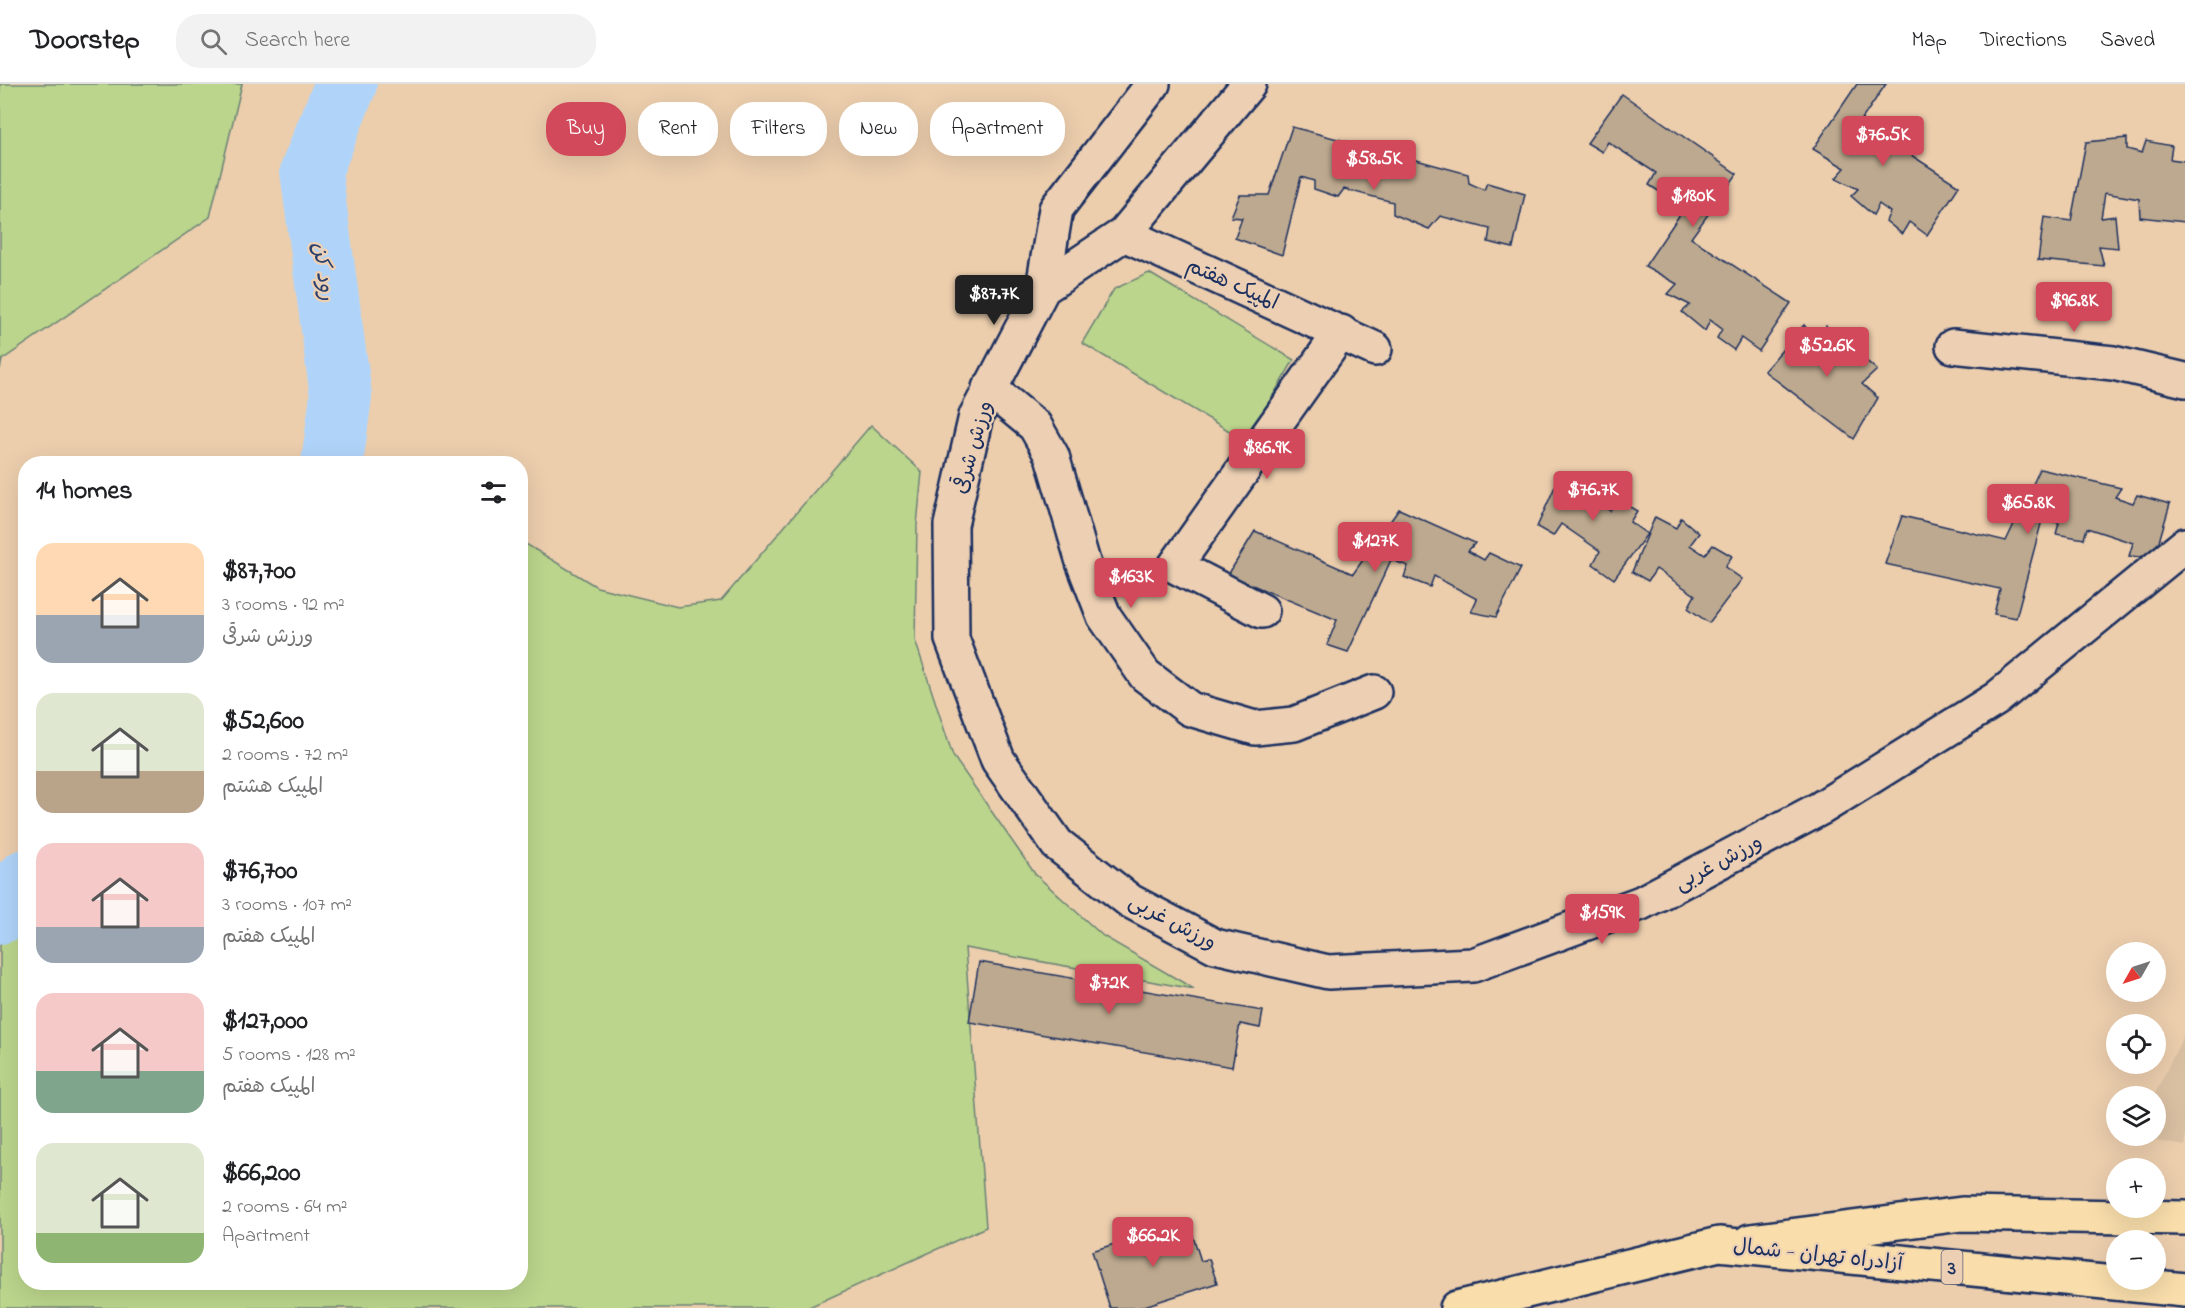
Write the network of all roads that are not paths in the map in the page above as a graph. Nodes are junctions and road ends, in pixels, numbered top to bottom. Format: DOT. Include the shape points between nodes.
graph roads {
  1 [pos="1153,84"];
  2 [pos="1249,84"];
  3 [pos="1124,234"];
  4 [pos="1043,288"];
  5 [pos="1341,332"];
  6 [pos="1953,346"];
  7 [pos="1375,349"];
  8 [pos="2185,380"];
  9 [pos="989,388"];
  10 [pos="2185,545"];
  11 [pos="1262,611"];
  12 [pos="1374,692"];
  13 [pos="998,760"];
  14 [pos="2185,1218"];
  15 [pos="1719,1245"];
  16 [pos="2185,1290"];
  17 [pos="1457,1308"];
  1 -- 4 [label="street" via="1056,209"];
  2 -- 3 [label="street, ورزش شرقی"];
  3 -- 4 [label="street, ورزش شرقی"];
  3 -- 5 [label="street, المپیک هفتم"];
  4 -- 9 [label="street, ورزش شرقی"];
  5 -- 7 [label="street, المپیک هفتم"];
  5 -- 11 [label="street" via="1175,566"];
  6 -- 8 [label="street" via="2113,363"];
  9 -- 12 [label="street" via="1035,426 1052,456 1083,562 1104,616 1145,675 1190,709 1255,728 1294,724"];
  9 -- 13 [label="street, ورزش شرقی" via="976,416 951,525 952,639"];
  10 -- 13 [label="street, ورزش غربی" via="1996,699 1821,808 1641,903 1473,965 1328,972 1215,945 1130,901 1057,844"];
  14 -- 15 [label="highway" via="1962,1214"];
  15 -- 16 [label="highway, آزادراه تهران - شمال / 3"];
  15 -- 17 [label="highway, آزادراه تهران - شمال / 3"];
}
